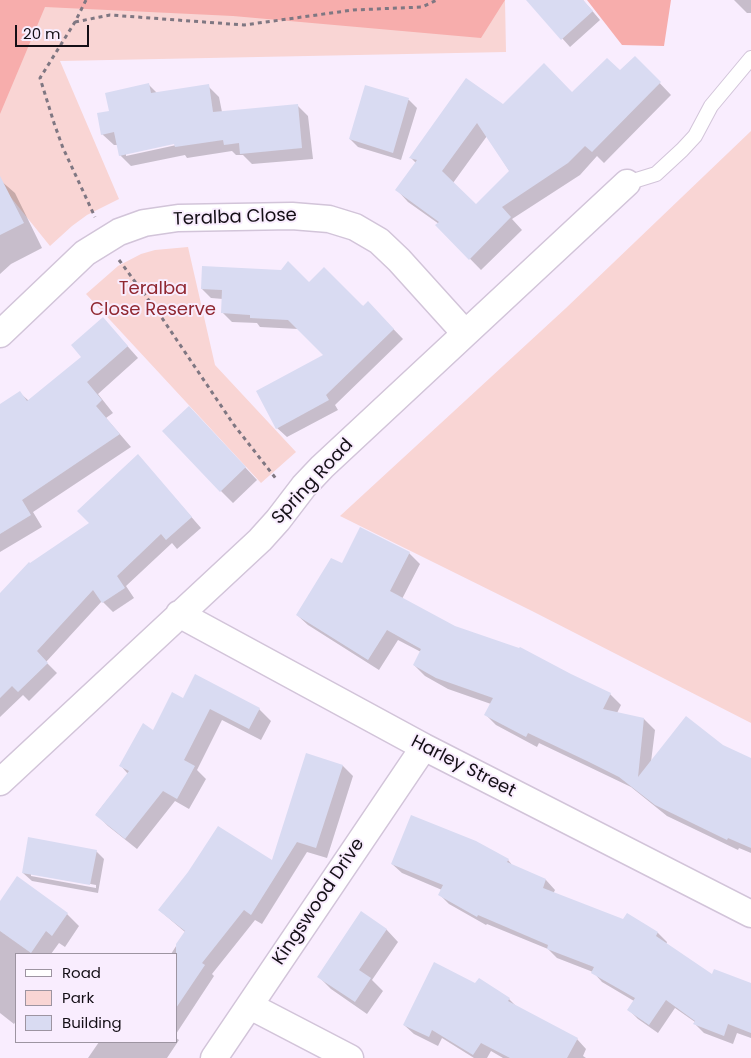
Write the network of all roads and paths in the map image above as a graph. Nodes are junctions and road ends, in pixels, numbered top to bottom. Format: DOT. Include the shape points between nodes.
graph roads {
  1 [pos="86,0"];
  2 [pos="437,0"];
  3 [pos="75,22"];
  4 [pos="751,58"];
  5 [pos="627,183"];
  6 [pos="107,239"];
  7 [pos="465,333"];
  8 [pos="0,334"];
  9 [pos="293,500"];
  10 [pos="179,614"];
  11 [pos="424,747"];
  12 [pos="0,782"];
  13 [pos="751,914"];
  14 [pos="250,1006"];
  15 [pos="214,1058"];
  16 [pos="350,1058"];
  1 -- 3 [label="path"];
  2 -- 3 [label="path" via="422,7 353,10 244,26 110,15"];
  3 -- 6 [label="path" via="40,78 63,148"];
  4 -- 5 [label="lane" via="711,106 686,146 656,174"];
  5 -- 7 [label="street, Spring Road"];
  6 -- 7 [label="street, Teralba Close" via="144,223 178,218 292,216 329,219 354,227 384,245"];
  6 -- 8 [label="street, Teralba Close" via="85,253"];
  6 -- 9 [label="path" via="234,425"];
  7 -- 9 [label="street, Spring Road" via="322,467"];
  9 -- 10 [label="street, Spring Road" via="260,540"];
  10 -- 11 [label="street, Harley Street"];
  10 -- 12 [label="street, Spring Road"];
  11 -- 13 [label="street, Harley Street"];
  11 -- 14 [label="street, Kingswood Drive"];
  14 -- 15 [label="street, Kingswood Drive"];
  14 -- 16 [label="street"];
}
